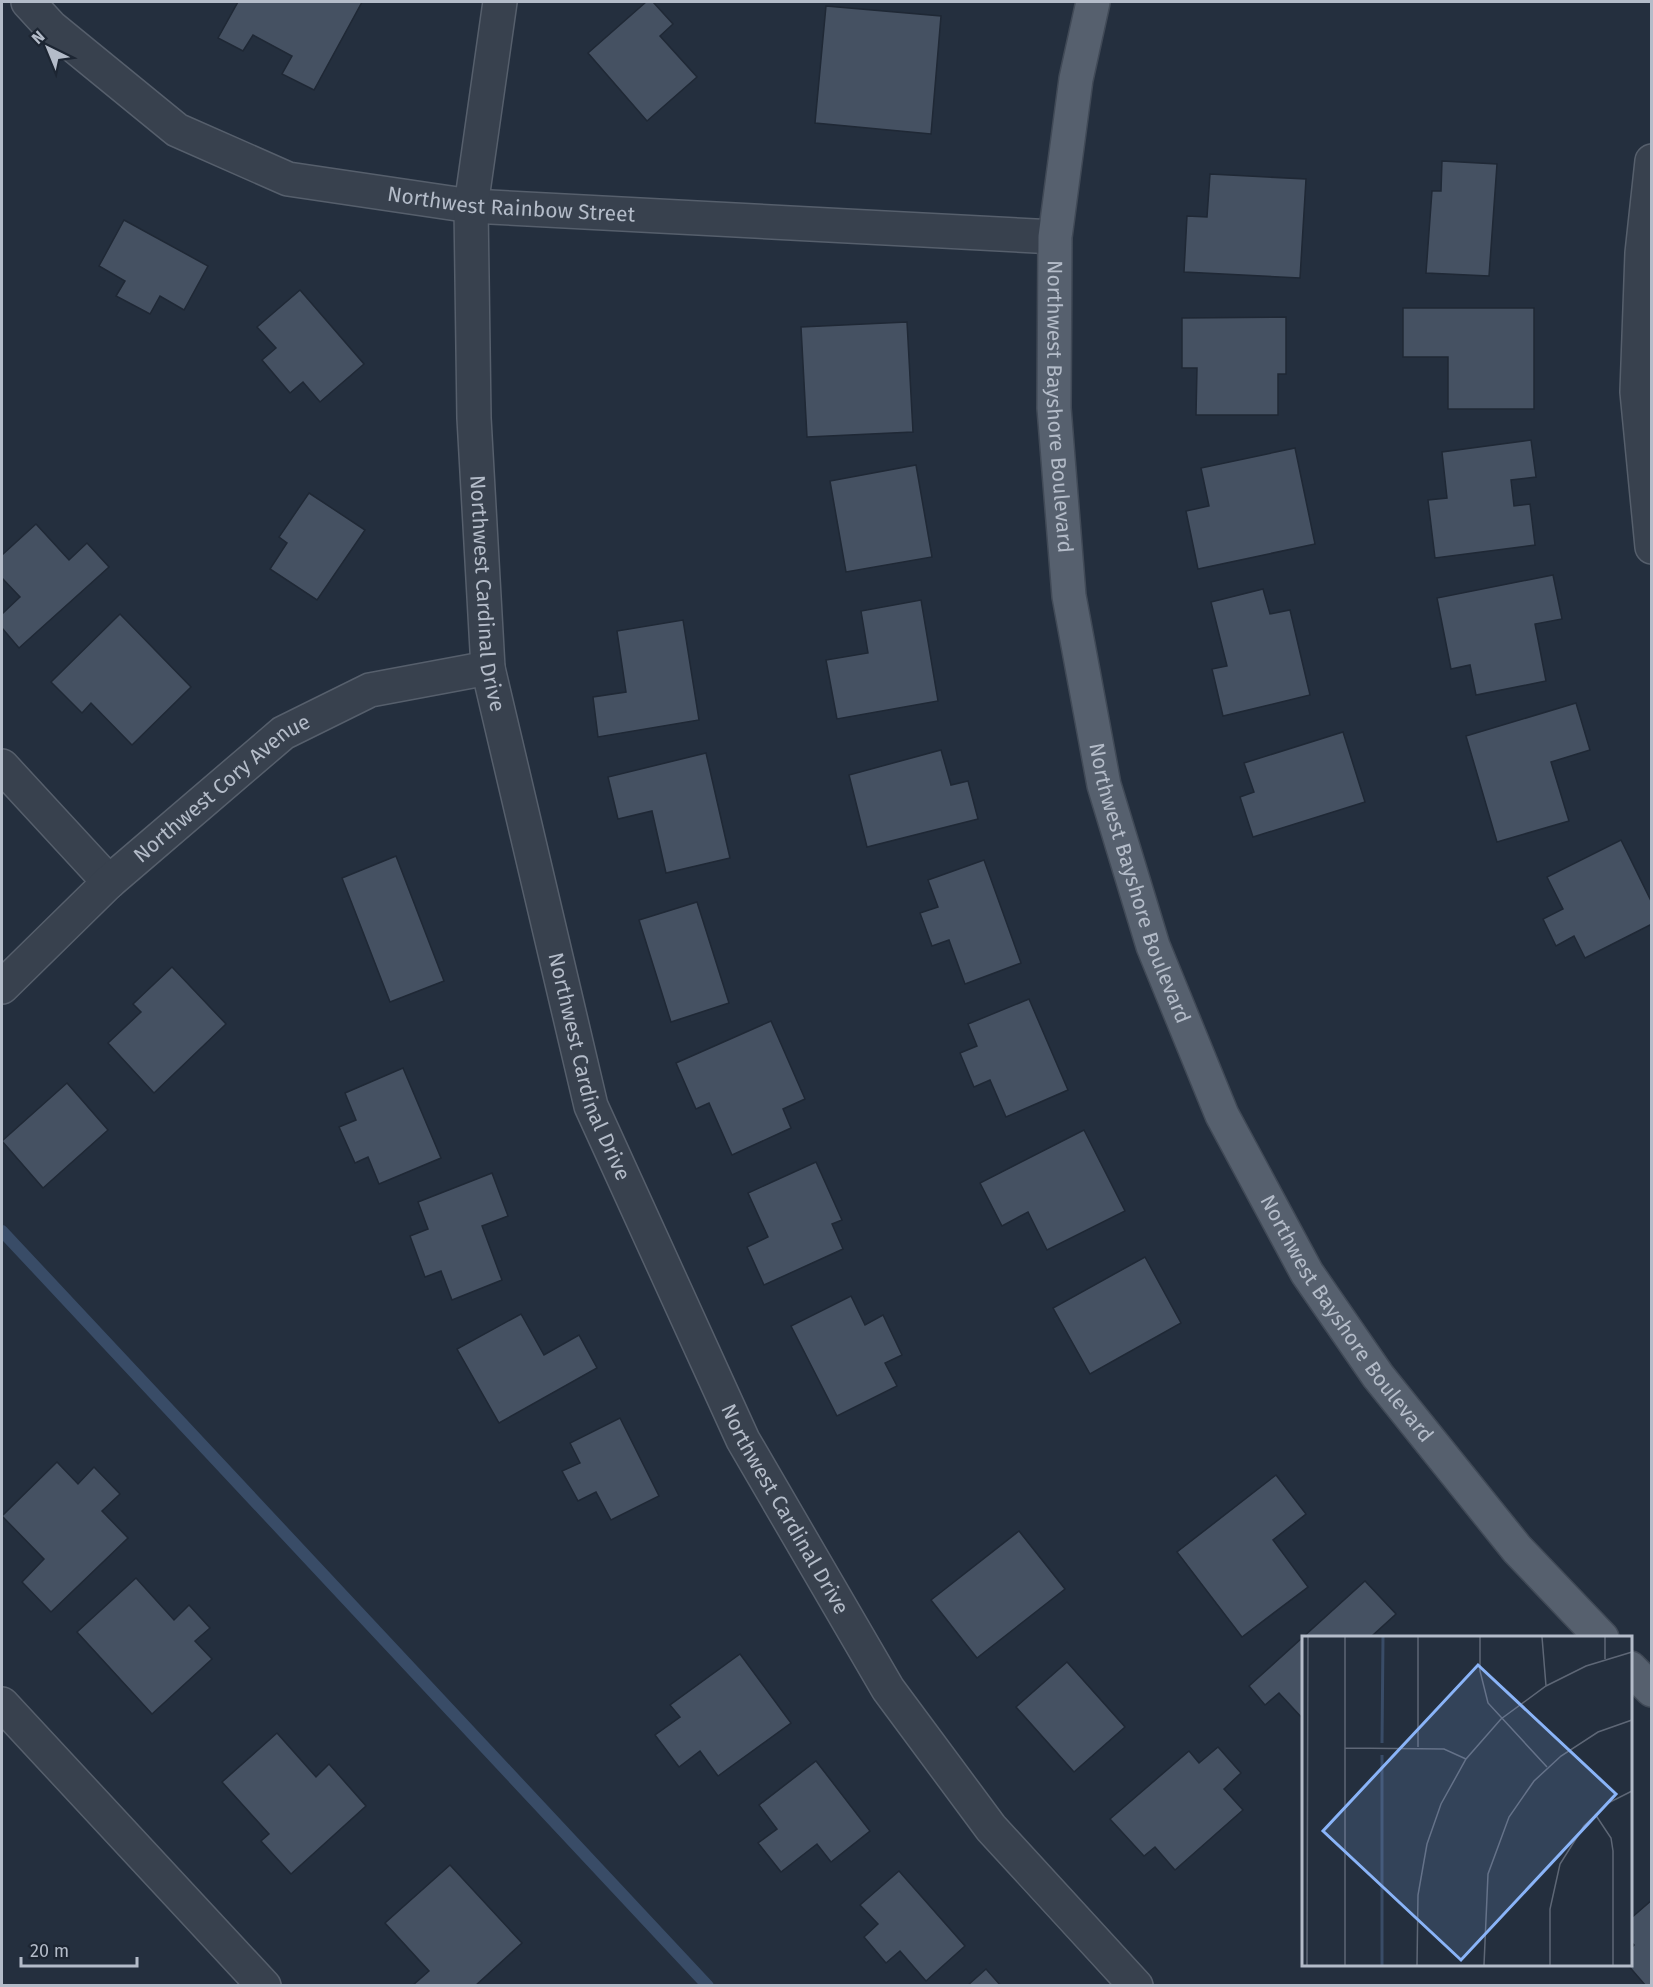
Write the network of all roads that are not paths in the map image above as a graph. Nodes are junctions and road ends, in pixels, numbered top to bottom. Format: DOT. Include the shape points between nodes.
graph roads {
  1 [pos="28,2"];
  2 [pos="500,2"];
  3 [pos="1093,2"];
  4 [pos="1652,161"];
  5 [pos="471,206"];
  6 [pos="1055,237"];
  7 [pos="1647,254"];
  8 [pos="1652,547"];
  9 [pos="488,668"];
  10 [pos="2,766"];
  11 [pos="109,882"];
  12 [pos="2,987"];
  13 [pos="1600,1636"];
  14 [pos="1632,1670"];
  15 [pos="1652,1690"];
  16 [pos="2,1704"];
  17 [pos="264,1986"];
  18 [pos="1136,1986"];
  1 -- 5 [label="street, Northwest Rainbow Street" via="51,27 177,130 288,178"];
  2 -- 5 [label="street, Northwest Cardinal Drive"];
  3 -- 6 [label="main road, Northwest Bayshore Boulevard" via="1076,79"];
  4 -- 7 [label="street"];
  5 -- 6 [label="street, Northwest Rainbow Street"];
  5 -- 9 [label="street, Northwest Cardinal Drive" via="474,418"];
  6 -- 13 [label="main road, Northwest Bayshore Boulevard" via="1054,408 1069,596 1104,784 1153,946 1222,1115 1307,1273 1378,1376 1510,1540"];
  7 -- 8 [label="street" via="1637,392"];
  9 -- 11 [label="street, Northwest Cory Avenue" via="370,690 283,733"];
  9 -- 18 [label="street, Northwest Cardinal Drive" via="591,1106 743,1440 888,1689 991,1828"];
  10 -- 11 [label="street"];
  11 -- 12 [label="street, Northwest Cory Avenue"];
  14 -- 15 [label="main road"];
  16 -- 17 [label="street"];
}
